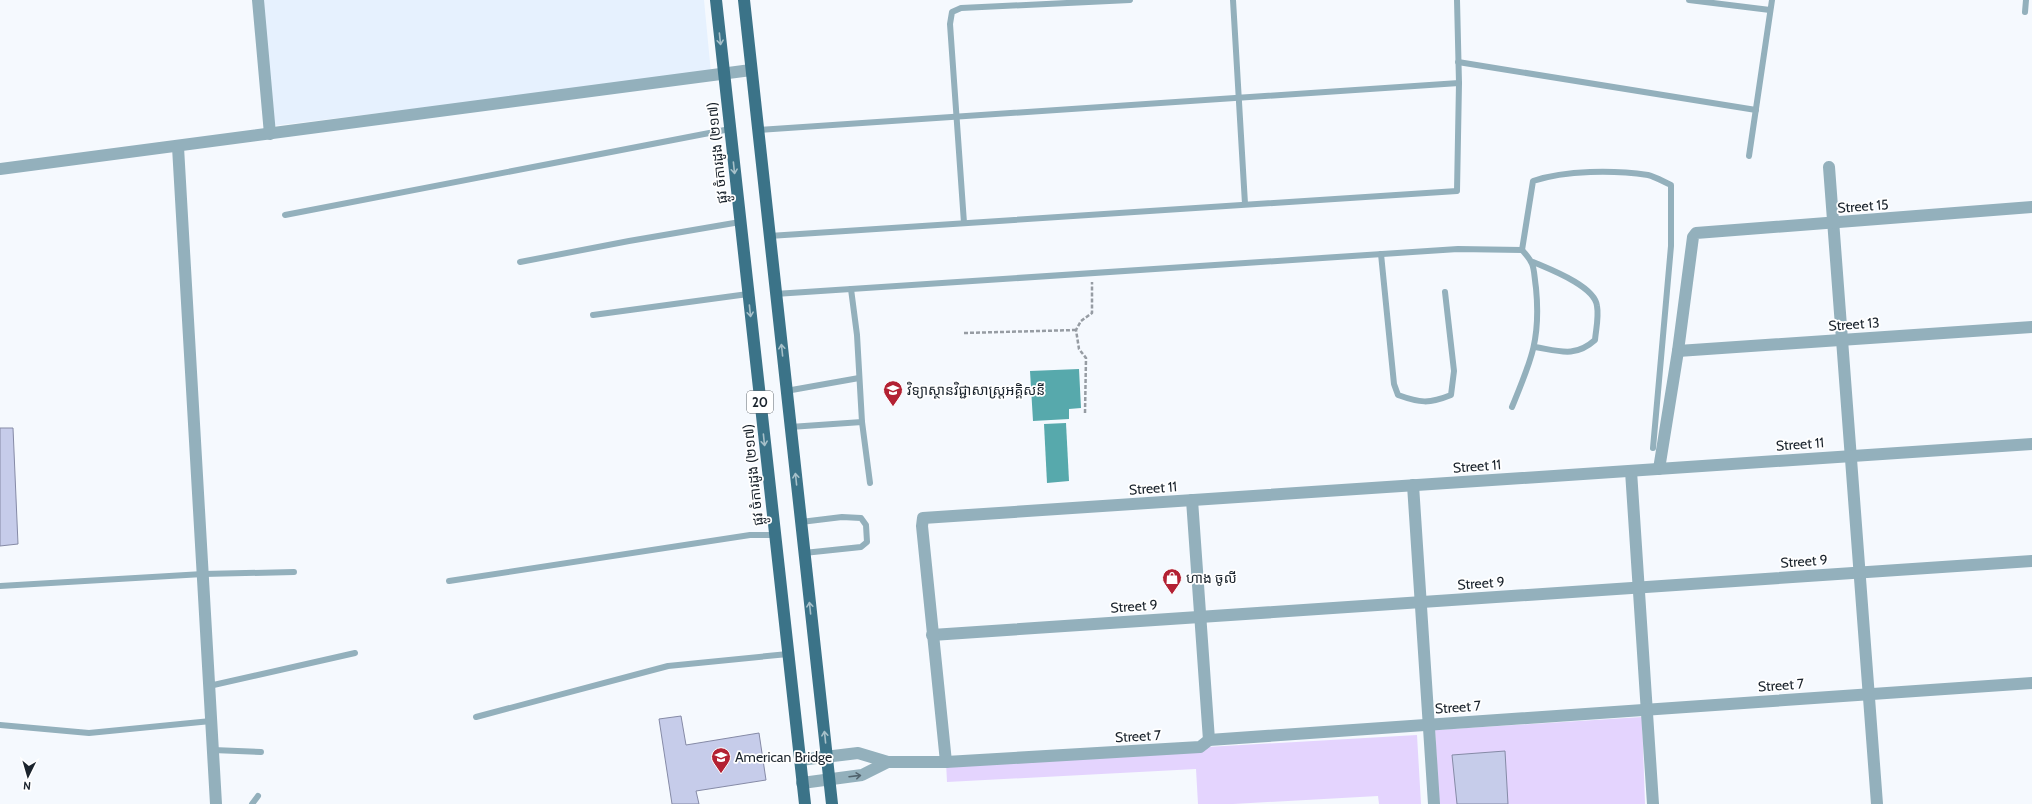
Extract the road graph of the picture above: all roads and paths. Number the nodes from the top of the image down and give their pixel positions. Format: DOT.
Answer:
graph roads {
  1 [pos="258,0"];
  2 [pos="716,0"];
  3 [pos="744,0"];
  4 [pos="1130,0"];
  5 [pos="1233,0"];
  6 [pos="1457,0"];
  7 [pos="1689,0"];
  8 [pos="1772,0"];
  9 [pos="2026,0"];
  10 [pos="1770,10"];
  11 [pos="2025,12"];
  12 [pos="1458,62"];
  13 [pos="751,70"];
  14 [pos="724,75"];
  15 [pos="1459,83"];
  16 [pos="1239,98"];
  17 [pos="1756,110"];
  18 [pos="956,117"];
  19 [pos="730,129"];
  20 [pos="757,130"];
  21 [pos="270,134"];
  22 [pos="178,147"];
  23 [pos="1749,156"];
  24 [pos="1829,167"];
  25 [pos="0,169"];
  26 [pos="1245,204"];
  27 [pos="2032,207"];
  28 [pos="284,215"];
  29 [pos="740,222"];
  30 [pos="964,223"];
  31 [pos="1833,223"];
  32 [pos="769,236"];
  33 [pos="1522,250"];
  34 [pos="1381,254"];
  35 [pos="520,262"];
  36 [pos="1533,262"];
  37 [pos="1092,273"];
  38 [pos="852,289"];
  39 [pos="1445,292"];
  40 [pos="748,294"];
  41 [pos="775,294"];
  42 [pos="594,315"];
  43 [pos="2032,326"];
  44 [pos="1076,330"];
  45 [pos="964,333"];
  46 [pos="1842,339"];
  47 [pos="1535,347"];
  48 [pos="1678,351"];
  49 [pos="859,378"];
  50 [pos="786,391"];
  51 [pos="1512,406"];
  52 [pos="1085,413"];
  53 [pos="862,422"];
  54 [pos="790,427"];
  55 [pos="2032,444"];
  56 [pos="1653,448"];
  57 [pos="1851,456"];
  58 [pos="1659,469"];
  59 [pos="1631,471"];
  60 [pos="870,483"];
  61 [pos="1413,485"];
  62 [pos="1192,500"];
  63 [pos="801,522"];
  64 [pos="775,535"];
  65 [pos="804,553"];
  66 [pos="2032,561"];
  67 [pos="294,572"];
  68 [pos="1859,573"];
  69 [pos="203,574"];
  70 [pos="450,581"];
  71 [pos="0,586"];
  72 [pos="1639,588"];
  73 [pos="1420,602"];
  74 [pos="1200,617"];
  75 [pos="932,635"];
  76 [pos="355,653"];
  77 [pos="788,654"];
  78 [pos="2032,683"];
  79 [pos="209,686"];
  80 [pos="1868,694"];
  81 [pos="1647,709"];
  82 [pos="476,717"];
  83 [pos="211,721"];
  84 [pos="1429,724"];
  85 [pos="0,725"];
  86 [pos="1209,740"];
  87 [pos="213,750"];
  88 [pos="261,752"];
  89 [pos="827,756"];
  90 [pos="800,760"];
  91 [pos="888,762"];
  92 [pos="946,762"];
  93 [pos="829,779"];
  94 [pos="802,782"];
  95 [pos="258,796"];
  96 [pos="216,804"];
  97 [pos="252,804"];
  98 [pos="804,804"];
  99 [pos="832,804"];
  100 [pos="1434,804"];
  101 [pos="1653,804"];
  102 [pos="1877,804"];
  1 -- 21 [label="street"];
  2 -- 14 [label="main road, ផ្លូវ ចំការដូង (២១៧) / 20, one-way"];
  3 -- 13 [label="main road, 20"];
  4 -- 18 [label="lane"];
  5 -- 16 [label="lane"];
  6 -- 12 [label="lane"];
  7 -- 10 [label="lane"];
  8 -- 10 [label="lane"];
  9 -- 11 [label="lane"];
  10 -- 17 [label="lane"];
  12 -- 15 [label="lane"];
  12 -- 17 [label="lane"];
  13 -- 14 [label="street"];
  13 -- 20 [label="main road, 20"];
  14 -- 19 [label="main road, ផ្លូវ ចំការដូង (២១៧) / 20"];
  14 -- 21 [label="street"];
  15 -- 16 [label="lane"];
  15 -- 26 [label="lane"];
  16 -- 18 [label="lane"];
  16 -- 26 [label="lane"];
  17 -- 23 [label="lane"];
  18 -- 20 [label="lane"];
  18 -- 30 [label="lane"];
  19 -- 28 [label="lane"];
  19 -- 29 [label="main road, ផ្លូវ ចំការដូង (២១៧) / 20, one-way"];
  20 -- 32 [label="main road, 20"];
  21 -- 22 [label="street"];
  22 -- 25 [label="street"];
  22 -- 69 [label="street"];
  24 -- 31 [label="street"];
  26 -- 30 [label="lane"];
  27 -- 31 [label="street, Street 15"];
  29 -- 35 [label="lane"];
  29 -- 40 [label="main road, ផ្លូវ ចំការដូង (២១៧) / 20"];
  30 -- 32 [label="lane"];
  31 -- 46 [label="street"];
  31 -- 48 [label="street, Street 15"];
  32 -- 41 [label="main road, 20"];
  33 -- 34 [label="lane"];
  33 -- 36 [label="lane"];
  33 -- 56 [label="lane"];
  34 -- 37 [label="lane"];
  34 -- 39 [label="lane"];
  36 -- 47 [label="lane"];
  36 -- 47 [label="lane"];
  37 -- 38 [label="lane"];
  37 -- 44 [label="path"];
  38 -- 41 [label="lane"];
  38 -- 49 [label="lane"];
  40 -- 42 [label="lane"];
  40 -- 64 [label="main road, ផ្លូវ ចំការដូង (២១៧) / 20, one-way"];
  50 -- 41 [label="main road, 20, one-way"];
  43 -- 46 [label="street, Street 13"];
  44 -- 45 [label="path"];
  44 -- 52 [label="path"];
  46 -- 48 [label="street, Street 13"];
  46 -- 57 [label="street"];
  47 -- 51 [label="lane"];
  48 -- 58 [label="street"];
  49 -- 50 [label="lane"];
  49 -- 53 [label="lane"];
  50 -- 54 [label="main road, 20"];
  53 -- 54 [label="lane"];
  53 -- 60 [label="lane"];
  63 -- 54 [label="main road, 20, one-way"];
  55 -- 57 [label="street, Street 11"];
  57 -- 58 [label="street, Street 11"];
  57 -- 68 [label="street"];
  58 -- 59 [label="street, Street 11"];
  59 -- 61 [label="street, Street 11"];
  59 -- 72 [label="street"];
  61 -- 62 [label="street, Street 11"];
  61 -- 73 [label="street"];
  62 -- 74 [label="street"];
  62 -- 75 [label="street, Street 11"];
  63 -- 65 [label="main road, 20"];
  63 -- 65 [label="lane"];
  64 -- 70 [label="lane"];
  64 -- 77 [label="main road, ផ្លូវ ចំការដូង (២១៧) / 20"];
  89 -- 65 [label="main road, 20, one-way"];
  66 -- 68 [label="street, Street 9"];
  67 -- 69 [label="lane"];
  68 -- 72 [label="street, Street 9"];
  68 -- 80 [label="street"];
  69 -- 71 [label="lane"];
  69 -- 79 [label="street"];
  72 -- 73 [label="street, Street 9"];
  72 -- 81 [label="street"];
  73 -- 74 [label="street, Street 9"];
  73 -- 84 [label="street"];
  74 -- 75 [label="street, Street 9"];
  74 -- 86 [label="street"];
  75 -- 92 [label="street"];
  76 -- 79 [label="lane"];
  77 -- 82 [label="lane"];
  77 -- 90 [label="main road, ផ្លូវ ចំការដូង (២១៧) / 20"];
  78 -- 80 [label="street, Street 7"];
  79 -- 83 [label="street"];
  80 -- 81 [label="street, Street 7"];
  80 -- 102 [label="street"];
  81 -- 84 [label="street, Street 7"];
  81 -- 101 [label="street"];
  83 -- 85 [label="lane"];
  83 -- 87 [label="street"];
  84 -- 86 [label="street, Street 7"];
  84 -- 100 [label="street"];
  86 -- 92 [label="street, Street 7"];
  87 -- 88 [label="lane"];
  87 -- 96 [label="street"];
  89 -- 90 [label="street, Street 7"];
  89 -- 91 [label="street, Street 7"];
  89 -- 93 [label="main road, 20"];
  90 -- 94 [label="main road, ផ្លូវ ចំការដូង (២១៧) / 20"];
  91 -- 92 [label="street, Street 7"];
  93 -- 91 [label="street, Street 7, one-way"];
  93 -- 94 [label="street, Street 7"];
  93 -- 99 [label="main road, 20"];
  94 -- 98 [label="main road, ផ្លូវ ចំការដូង (២១៧) / 20"];
  95 -- 97 [label="lane"];
}
